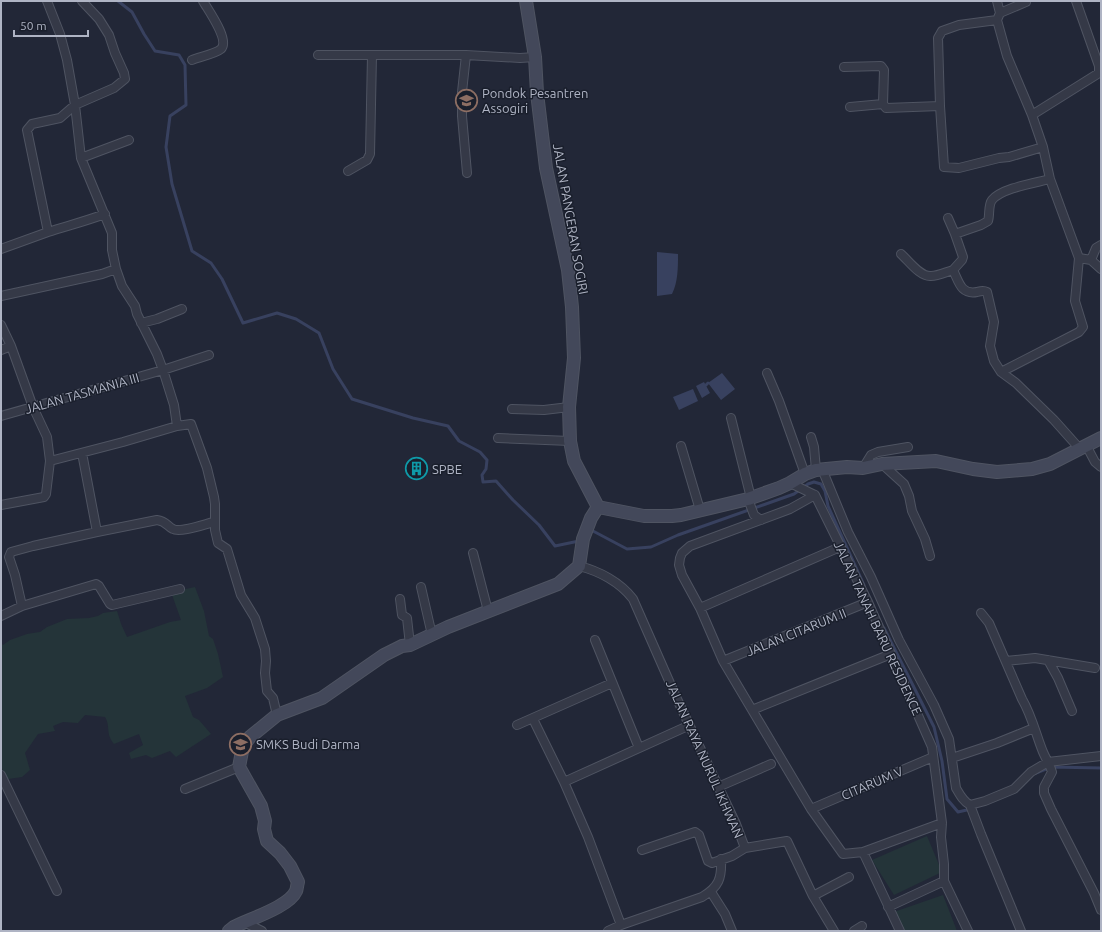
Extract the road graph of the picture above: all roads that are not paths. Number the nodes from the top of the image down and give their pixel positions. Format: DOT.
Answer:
graph roads {
  1 [pos="47,1"];
  2 [pos="82,1"];
  3 [pos="203,1"];
  4 [pos="526,1"];
  5 [pos="997,1"];
  6 [pos="1076,1"];
  7 [pos="1026,2"];
  8 [pos="998,16"];
  9 [pos="318,55"];
  10 [pos="372,55"];
  11 [pos="466,55"];
  12 [pos="535,57"];
  13 [pos="192,60"];
  14 [pos="844,67"];
  15 [pos="883,104"];
  16 [pos="75,105"];
  17 [pos="940,106"];
  18 [pos="850,107"];
  19 [pos="1032,115"];
  20 [pos="129,140"];
  21 [pos="1043,147"];
  22 [pos="81,158"];
  23 [pos="348,172"];
  24 [pos="467,173"];
  25 [pos="1050,179"];
  26 [pos="105,214"];
  27 [pos="948,218"];
  28 [pos="48,232"];
  29 [pos="955,234"];
  30 [pos="1101,245"];
  31 [pos="1,248"];
  32 [pos="901,254"];
  33 [pos="1079,258"];
  34 [pos="1090,260"];
  35 [pos="116,268"];
  36 [pos="1101,269"];
  37 [pos="953,270"];
  38 [pos="1,296"];
  39 [pos="182,309"];
  40 [pos="141,323"];
  41 [pos="1,325"];
  42 [pos="11,346"];
  43 [pos="1,350"];
  44 [pos="209,355"];
  45 [pos="163,370"];
  46 [pos="1001,372"];
  47 [pos="767,373"];
  48 [pos="33,407"];
  49 [pos="569,407"];
  50 [pos="512,409"];
  51 [pos="1,416"];
  52 [pos="731,418"];
  53 [pos="177,426"];
  54 [pos="811,437"];
  55 [pos="498,438"];
  56 [pos="1101,438"];
  57 [pos="570,440"];
  58 [pos="681,446"];
  59 [pos="908,447"];
  60 [pos="1083,447"];
  61 [pos="82,453"];
  62 [pos="50,461"];
  63 [pos="882,464"];
  64 [pos="1101,467"];
  65 [pos="863,468"];
  66 [pos="814,471"];
  67 [pos="794,485"];
  68 [pos="815,495"];
  69 [pos="1,505"];
  70 [pos="598,508"];
  71 [pos="753,508"];
  72 [pos="700,510"];
  73 [pos="214,522"];
  74 [pos="97,532"];
  75 [pos="840,547"];
  76 [pos="473,554"];
  77 [pos="580,556"];
  78 [pos="930,556"];
  79 [pos="421,587"];
  80 [pos="180,589"];
  81 [pos="400,599"];
  82 [pos="868,602"];
  83 [pos="22,606"];
  84 [pos="700,608"];
  85 [pos="488,611"];
  86 [pos="981,612"];
  87 [pos="1,616"];
  88 [pos="432,635"];
  89 [pos="595,640"];
  90 [pos="410,644"];
  91 [pos="891,654"];
  92 [pos="1048,660"];
  93 [pos="723,661"];
  94 [pos="1006,661"];
  95 [pos="1095,668"];
  96 [pos="612,683"];
  97 [pos="752,710"];
  98 [pos="1072,711"];
  99 [pos="277,715"];
  100 [pos="533,719"];
  101 [pos="517,725"];
  102 [pos="690,725"];
  103 [pos="1034,728"];
  104 [pos="639,748"];
  105 [pos="1101,756"];
  106 [pos="933,757"];
  107 [pos="952,758"];
  108 [pos="771,764"];
  109 [pos="239,766"];
  110 [pos="1050,767"];
  111 [pos="1,775"];
  112 [pos="564,782"];
  113 [pos="718,787"];
  114 [pos="186,789"];
  115 [pos="970,808"];
  116 [pos="811,809"];
  117 [pos="942,823"];
  118 [pos="745,848"];
  119 [pos="642,850"];
  120 [pos="863,852"];
  121 [pos="721,859"];
  122 [pos="849,877"];
  123 [pos="944,881"];
  124 [pos="57,891"];
  125 [pos="711,892"];
  126 [pos="813,896"];
  127 [pos="888,907"];
  128 [pos="1101,910"];
  129 [pos="244,922"];
  130 [pos="621,926"];
  131 [pos="862,926"];
  132 [pos="229,931"];
  133 [pos="262,931"];
  134 [pos="608,931"];
  135 [pos="732,931"];
  136 [pos="834,931"];
  137 [pos="854,931"];
  138 [pos="900,931"];
  139 [pos="968,931"];
  140 [pos="1021,931"];
  1 -- 16 [label="street"];
  2 -- 16 [label="street"];
  3 -- 13 [label="street"];
  4 -- 12 [label="street, JALAN PANGERAN SOGIRI"];
  5 -- 8 [label="street"];
  6 -- 19 [label="street"];
  7 -- 8 [label="street"];
  8 -- 17 [label="street"];
  8 -- 19 [label="street"];
  9 -- 10 [label="street"];
  10 -- 11 [label="street"];
  10 -- 23 [label="street"];
  11 -- 12 [label="street"];
  11 -- 24 [label="street"];
  12 -- 49 [label="street, JALAN PANGERAN SOGIRI"];
  14 -- 15 [label="street"];
  15 -- 17 [label="street"];
  15 -- 18 [label="street"];
  16 -- 22 [label="street"];
  16 -- 28 [label="street"];
  17 -- 21 [label="street"];
  19 -- 21 [label="street"];
  20 -- 22 [label="street"];
  21 -- 25 [label="street"];
  22 -- 26 [label="street"];
  25 -- 29 [label="street"];
  25 -- 33 [label="street"];
  26 -- 28 [label="street"];
  26 -- 35 [label="street"];
  27 -- 29 [label="street"];
  28 -- 31 [label="street"];
  29 -- 37 [label="street"];
  30 -- 34 [label="street"];
  32 -- 37 [label="street"];
  33 -- 34 [label="street"];
  33 -- 46 [label="street"];
  34 -- 36 [label="street"];
  35 -- 38 [label="street"];
  35 -- 40 [label="street"];
  37 -- 46 [label="street"];
  39 -- 40 [label="street"];
  40 -- 45 [label="street"];
  41 -- 42 [label="street"];
  42 -- 43 [label="street"];
  42 -- 48 [label="street"];
  44 -- 45 [label="street, JALAN TASMANIA III"];
  45 -- 48 [label="street, JALAN TASMANIA III"];
  45 -- 53 [label="street"];
  46 -- 60 [label="street"];
  47 -- 66 [label="street"];
  48 -- 51 [label="street, JALAN TASMANIA III"];
  48 -- 62 [label="street"];
  49 -- 50 [label="street"];
  49 -- 57 [label="street, JALAN PANGERAN SOGIRI"];
  52 -- 71 [label="street"];
  53 -- 61 [label="street"];
  53 -- 73 [label="street"];
  54 -- 66 [label="street"];
  55 -- 57 [label="street"];
  56 -- 60 [label="street"];
  57 -- 70 [label="street, JALAN PANGERAN SOGIRI"];
  58 -- 72 [label="street"];
  59 -- 65 [label="street"];
  60 -- 63 [label="street"];
  60 -- 64 [label="street"];
  61 -- 62 [label="street"];
  61 -- 74 [label="street"];
  62 -- 69 [label="street"];
  63 -- 65 [label="street"];
  63 -- 78 [label="street"];
  65 -- 66 [label="street"];
  66 -- 67 [label="street"];
  66 -- 107 [label="street"];
  67 -- 68 [label="street"];
  67 -- 71 [label="street"];
  68 -- 71 [label="street"];
  68 -- 75 [label="street, JALAN TANAH BARU RESIDENCE"];
  70 -- 72 [label="street"];
  70 -- 77 [label="street"];
  71 -- 72 [label="street"];
  71 -- 84 [label="street"];
  73 -- 74 [label="street"];
  73 -- 99 [label="street"];
  74 -- 83 [label="street"];
  75 -- 82 [label="street, JALAN TANAH BARU RESIDENCE"];
  75 -- 84 [label="street"];
  76 -- 85 [label="street"];
  77 -- 85 [label="street"];
  77 -- 102 [label="street, JALAN RAYA NURUL IKHWAN"];
  79 -- 88 [label="street"];
  80 -- 83 [label="street"];
  81 -- 90 [label="street"];
  82 -- 91 [label="street, JALAN TANAH BARU RESIDENCE"];
  82 -- 93 [label="street, JALAN CITARUM II"];
  83 -- 87 [label="street"];
  84 -- 93 [label="street"];
  85 -- 88 [label="street"];
  86 -- 94 [label="street"];
  88 -- 90 [label="street"];
  89 -- 96 [label="street"];
  90 -- 99 [label="street"];
  91 -- 97 [label="street"];
  91 -- 106 [label="street, JALAN TANAH BARU RESIDENCE"];
  92 -- 94 [label="street"];
  92 -- 95 [label="street"];
  92 -- 98 [label="street"];
  93 -- 97 [label="street"];
  94 -- 103 [label="street"];
  96 -- 100 [label="street"];
  96 -- 104 [label="street"];
  97 -- 116 [label="street"];
  99 -- 109 [label="street"];
  100 -- 101 [label="street"];
  100 -- 112 [label="street"];
  102 -- 104 [label="street"];
  102 -- 113 [label="street, JALAN RAYA NURUL IKHWAN"];
  103 -- 107 [label="street"];
  103 -- 110 [label="street"];
  104 -- 112 [label="street"];
  105 -- 110 [label="street"];
  106 -- 116 [label="street, CITARUM V"];
  106 -- 117 [label="street, JALAN TANAH BARU RESIDENCE"];
  107 -- 115 [label="street"];
  108 -- 113 [label="street"];
  109 -- 114 [label="street"];
  109 -- 129 [label="street"];
  110 -- 115 [label="street"];
  110 -- 128 [label="street"];
  111 -- 124 [label="street"];
  112 -- 130 [label="street"];
  113 -- 118 [label="street, JALAN RAYA NURUL IKHWAN"];
  115 -- 140 [label="street"];
  116 -- 120 [label="street"];
  117 -- 120 [label="street"];
  117 -- 123 [label="street, JALAN TANAH BARU RESIDENCE"];
  118 -- 121 [label="street"];
  118 -- 126 [label="street, JALAN RAYA NURUL IKHWAN"];
  119 -- 121 [label="street"];
  120 -- 127 [label="street"];
  121 -- 125 [label="street"];
  122 -- 126 [label="street"];
  123 -- 127 [label="street"];
  123 -- 139 [label="street"];
  125 -- 130 [label="street"];
  125 -- 135 [label="street"];
  126 -- 136 [label="street, JALAN RAYA NURUL IKHWAN"];
  127 -- 138 [label="street"];
  129 -- 132 [label="street"];
  129 -- 133 [label="street"];
  130 -- 134 [label="street"];
  131 -- 137 [label="street"];
}
